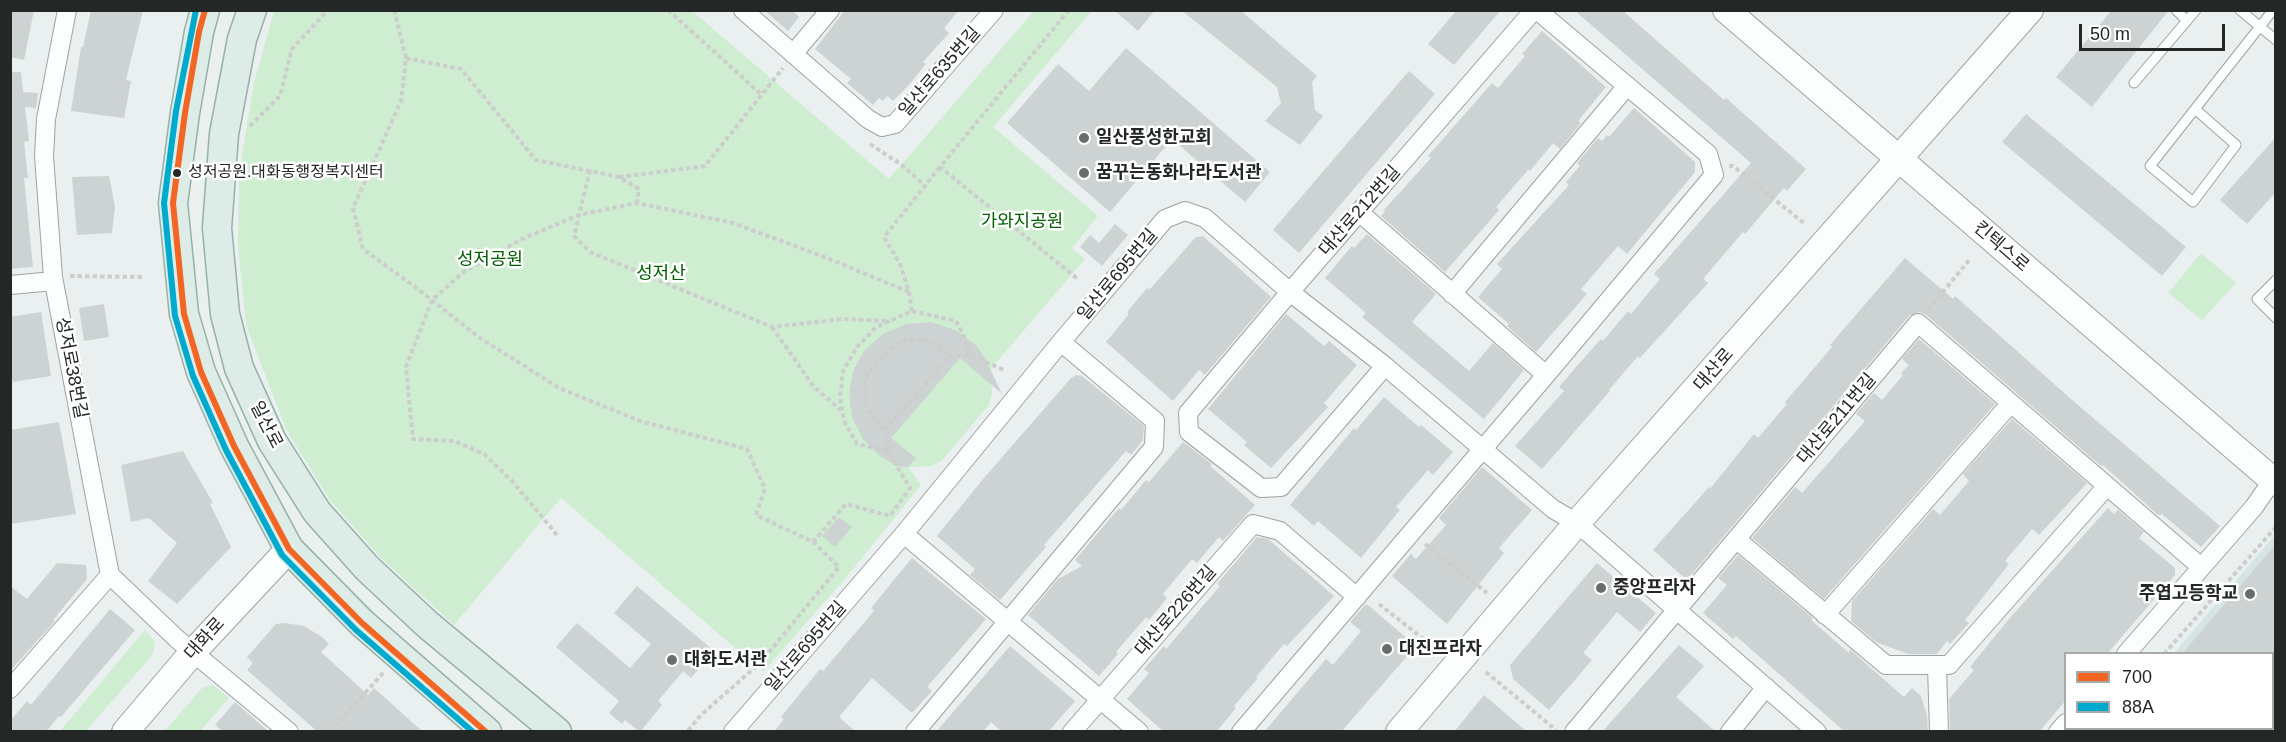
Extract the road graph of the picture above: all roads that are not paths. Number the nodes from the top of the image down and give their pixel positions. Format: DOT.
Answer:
graph roads {
  1 [pos="67,10"];
  2 [pos="205,10"];
  3 [pos="252,10"];
  4 [pos="743,10"];
  5 [pos="830,10"];
  6 [pos="994,10"];
  7 [pos="1535,10"];
  8 [pos="1726,10"];
  9 [pos="2030,10"];
  10 [pos="2175,10"];
  11 [pos="2196,10"];
  12 [pos="2240,10"];
  13 [pos="2273,10"];
  14 [pos="2187,21"];
  15 [pos="2259,27"];
  16 [pos="2276,40"];
  17 [pos="793,54"];
  18 [pos="2134,83"];
  19 [pos="1627,86"];
  20 [pos="2195,109"];
  21 [pos="1899,159"];
  22 [pos="1359,212"];
  23 [pos="62,279"];
  24 [pos="2276,280"];
  25 [pos="10,285"];
  26 [pos="1290,292"];
  27 [pos="1452,294"];
  28 [pos="2276,318"];
  29 [pos="1060,342"];
  30 [pos="1385,366"];
  31 [pos="1546,375"];
  32 [pos="2011,403"];
  33 [pos="1482,449"];
  34 [pos="2274,482"];
  35 [pos="2107,486"];
  36 [pos="1577,523"];
  37 [pos="904,534"];
  38 [pos="1736,539"];
  39 [pos="289,549"];
  40 [pos="2201,567"];
  41 [pos="110,575"];
  42 [pos="1360,593"];
  43 [pos="1677,609"];
  44 [pos="1826,615"];
  45 [pos="1007,621"];
  46 [pos="193,652"];
  47 [pos="2128,652"];
  48 [pos="1937,666"];
  49 [pos="1766,687"];
  50 [pos="10,689"];
  51 [pos="1100,699"];
  52 [pos="285,730"];
  53 [pos="1566,731"];
  54 [pos="125,732"];
  55 [pos="487,732"];
  56 [pos="557,732"];
  57 [pos="733,732"];
  58 [pos="915,732"];
  59 [pos="1072,732"];
  60 [pos="1139,732"];
  61 [pos="1241,732"];
  62 [pos="1399,732"];
  63 [pos="1730,732"];
  64 [pos="1817,732"];
  65 [pos="1939,732"];
  1 -- 23 [label="street, 성저로38번길"];
  2 -- 39 [label="main road, 일산로"];
  3 -- 56 [label="main road, 일산로"];
  4 -- 17 [label="street"];
  5 -- 17 [label="street"];
  6 -- 17 [label="street, 일산로635번길"];
  7 -- 19 [label="street, 대산로212번길"];
  7 -- 22 [label="street, 대산로212번길"];
  8 -- 21 [label="main road, 킨텍스로"];
  9 -- 21 [label="main road, 대산로"];
  10 -- 14 [label="lane"];
  11 -- 14 [label="lane"];
  12 -- 15 [label="lane"];
  13 -- 15 [label="lane"];
  14 -- 18 [label="lane"];
  15 -- 16 [label="lane"];
  15 -- 20 [label="lane"];
  19 -- 27 [label="street"];
  19 -- 31 [label="street, 대산로212번길"];
  20 -- 20 [label="lane"];
  21 -- 34 [label="main road, 킨텍스로"];
  21 -- 36 [label="main road, 대산로"];
  22 -- 26 [label="street, 대산로212번길"];
  22 -- 27 [label="street"];
  23 -- 25 [label="street"];
  23 -- 41 [label="street, 성저로38번길"];
  24 -- 28 [label="lane"];
  26 -- 29 [label="street, 일산로695번길"];
  26 -- 30 [label="street, 일산로695번길"];
  26 -- 30 [label="street, 대산로212번길"];
  27 -- 31 [label="street"];
  29 -- 37 [label="street, 일산로695번길"];
  29 -- 45 [label="street"];
  30 -- 33 [label="street, 일산로695번길"];
  31 -- 33 [label="street"];
  32 -- 35 [label="street"];
  32 -- 38 [label="street, 대산로211번길"];
  32 -- 44 [label="street"];
  33 -- 36 [label="street, 일산로695번길"];
  33 -- 42 [label="street"];
  34 -- 40 [label="street"];
  35 -- 40 [label="street"];
  35 -- 48 [label="street"];
  36 -- 43 [label="street"];
  36 -- 62 [label="main road, 대산로"];
  37 -- 45 [label="street"];
  37 -- 57 [label="street, 일산로695번길"];
  38 -- 43 [label="street, 대산로211번길"];
  38 -- 44 [label="street"];
  39 -- 46 [label="main road, 대화로"];
  39 -- 55 [label="main road, 일산로"];
  40 -- 47 [label="street"];
  41 -- 46 [label="street"];
  41 -- 50 [label="street"];
  42 -- 51 [label="street, 대산로226번길"];
  42 -- 61 [label="street"];
  43 -- 49 [label="street"];
  43 -- 53 [label="street, 대산로211번길"];
  44 -- 48 [label="street"];
  45 -- 51 [label="street"];
  45 -- 58 [label="street"];
  46 -- 52 [label="street"];
  46 -- 54 [label="main road, 대화로"];
  48 -- 65 [label="street"];
  49 -- 63 [label="street"];
  49 -- 64 [label="street"];
  51 -- 59 [label="street, 대산로226번길"];
  51 -- 60 [label="street"];
}
